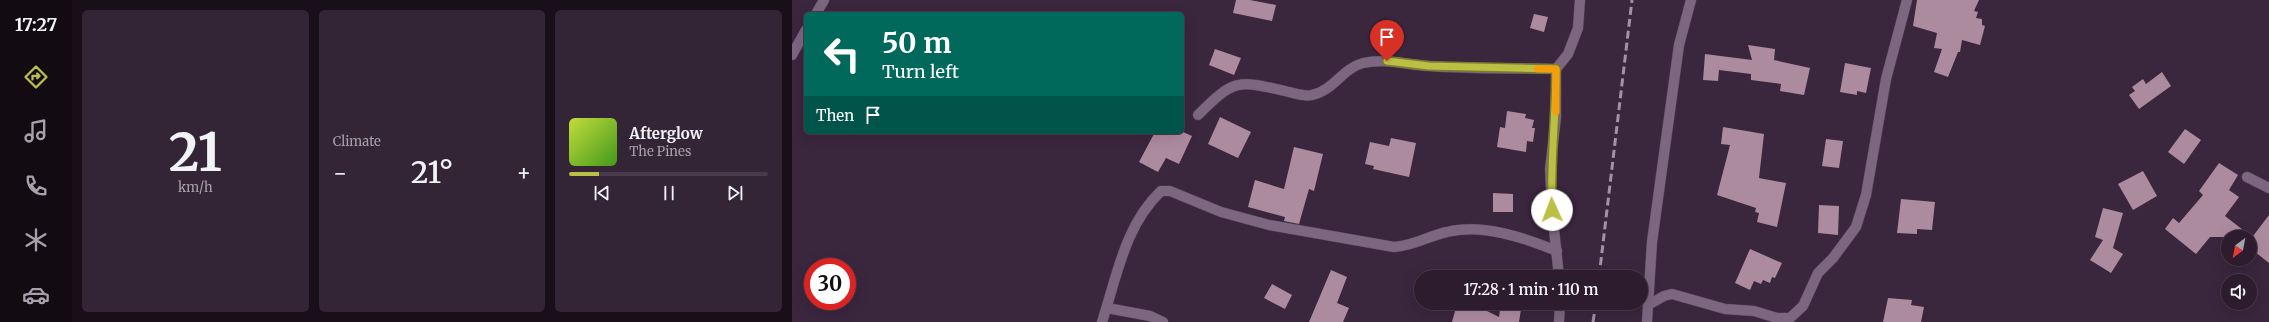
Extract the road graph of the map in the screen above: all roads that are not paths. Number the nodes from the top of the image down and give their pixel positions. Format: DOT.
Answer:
graph roads {
  1 [pos="824,0"];
  2 [pos="1580,0"];
  3 [pos="1691,0"];
  4 [pos="1907,0"];
  5 [pos="817,12"];
  6 [pos="804,34"];
  7 [pos="792,55"];
  8 [pos="1556,69"];
  9 [pos="1198,115"];
  10 [pos="2248,177"];
  11 [pos="2269,188"];
  12 [pos="1557,251"];
  13 [pos="1558,270"];
  14 [pos="1648,305"];
  15 [pos="1107,308"];
  16 [pos="1560,310"];
  17 [pos="1648,310"];
  18 [pos="1560,321"];
  19 [pos="1102,322"];
  20 [pos="1164,322"];
  21 [pos="1647,322"];
  1 -- 5 [label="street"];
  2 -- 8 [label="street"];
  3 -- 14 [label="street"];
  4 -- 14 [label="street"];
  6 -- 7 [label="street"];
  8 -- 9 [label="street"];
  8 -- 12 [label="street"];
  10 -- 11 [label="street"];
  12 -- 13 [label="street"];
  12 -- 15 [label="street"];
  15 -- 19 [label="street"];
  15 -- 20 [label="street"];
  16 -- 18 [label="street"];
  17 -- 21 [label="street"];
}
